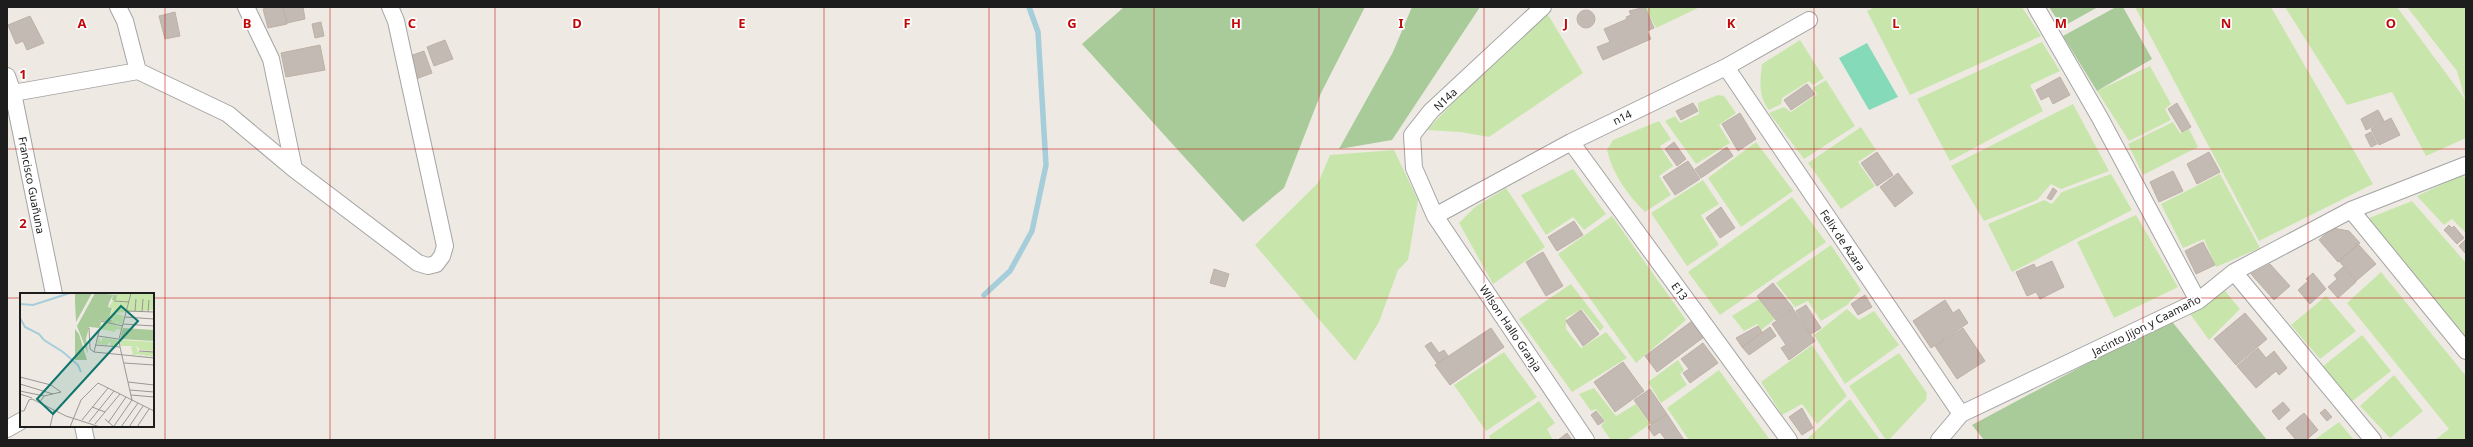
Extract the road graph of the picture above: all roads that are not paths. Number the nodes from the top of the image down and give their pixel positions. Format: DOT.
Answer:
graph roads {
  1 [pos="118,7"];
  2 [pos="246,7"];
  3 [pos="390,7"];
  4 [pos="1543,7"];
  5 [pos="2036,7"];
  6 [pos="1809,20"];
  7 [pos="1726,67"];
  8 [pos="138,71"];
  9 [pos="7,76"];
  10 [pos="13,93"];
  11 [pos="1571,142"];
  12 [pos="2466,165"];
  13 [pos="294,169"];
  14 [pos="2351,210"];
  15 [pos="1435,216"];
  16 [pos="2234,272"];
  17 [pos="54,293"];
  18 [pos="2198,301"];
  19 [pos="2466,350"];
  20 [pos="1961,414"];
  21 [pos="20,422"];
  22 [pos="82,427"];
  23 [pos="7,429"];
  24 [pos="86,440"];
  25 [pos="1586,440"];
  26 [pos="1789,440"];
  27 [pos="1939,440"];
  28 [pos="2372,440"];
  1 -- 8 [label="street"];
  2 -- 13 [label="street"];
  3 -- 13 [label="street"];
  4 -- 15 [label="street, N14a"];
  5 -- 18 [label="street"];
  6 -- 7 [label="street, n14"];
  7 -- 11 [label="street, n14"];
  7 -- 20 [label="street, Felix de Azara"];
  8 -- 10 [label="street"];
  8 -- 13 [label="street"];
  9 -- 10 [label="street, Francisco Guañuna"];
  10 -- 17 [label="street, Francisco Guañuna"];
  11 -- 15 [label="street, n14"];
  11 -- 26 [label="street, E13"];
  12 -- 14 [label="street, Jacinto Jijon y Caamaño"];
  14 -- 16 [label="street, Jacinto Jijon y Caamaño"];
  14 -- 19 [label="street"];
  15 -- 25 [label="street, Wilson Hallo Granja"];
  16 -- 18 [label="street, Jacinto Jijon y Caamaño"];
  16 -- 28 [label="street"];
  18 -- 20 [label="street, Jacinto Jijon y Caamaño"];
  20 -- 27 [label="street, Jacinto Jijon y Caamaño"];
  21 -- 23 [label="street"];
  22 -- 24 [label="street"];
}
